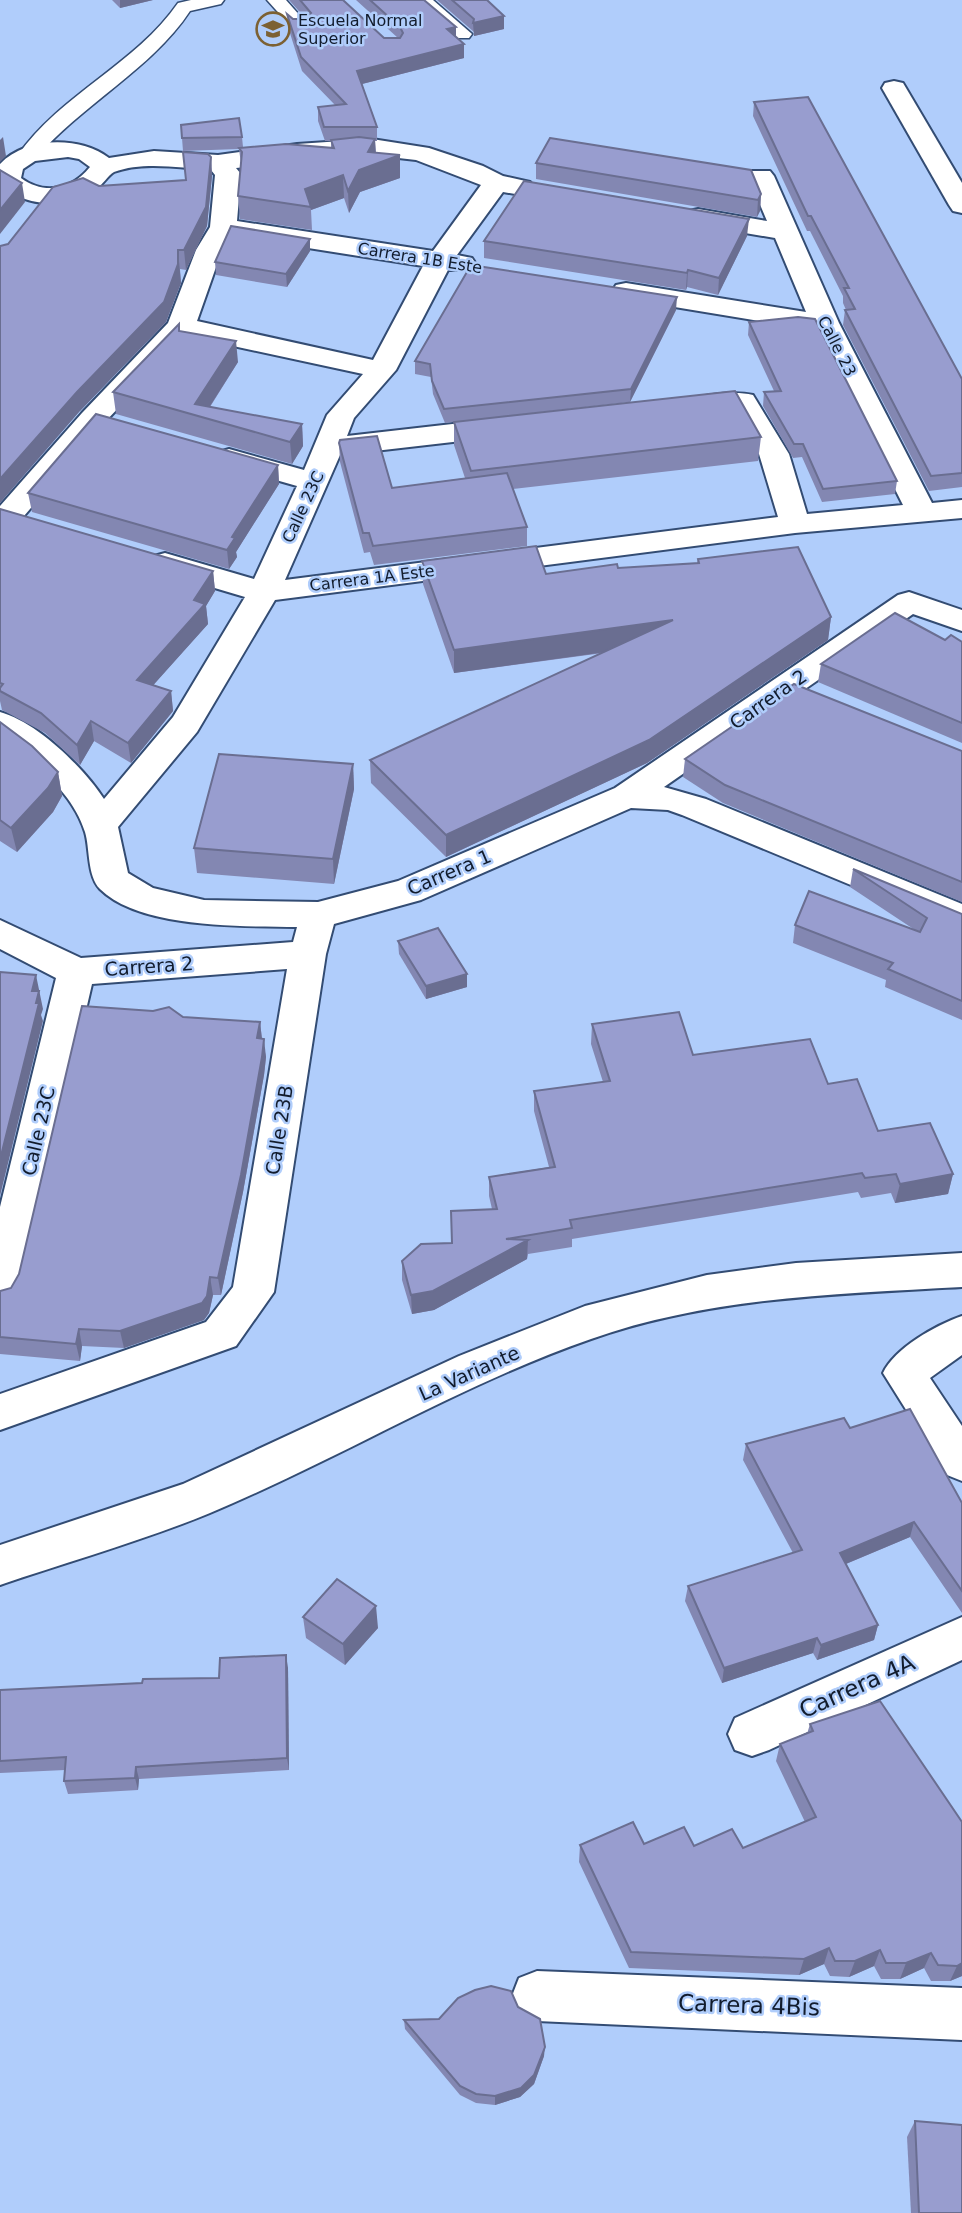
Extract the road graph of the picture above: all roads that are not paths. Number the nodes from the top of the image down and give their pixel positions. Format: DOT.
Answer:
graph roads {
  1 [pos="215,0"];
  2 [pos="276,0"];
  3 [pos="422,0"];
  4 [pos="180,3"];
  5 [pos="300,26"];
  6 [pos="463,34"];
  7 [pos="894,88"];
  8 [pos="13,158"];
  9 [pos="218,163"];
  10 [pos="104,166"];
  11 [pos="761,176"];
  12 [pos="496,183"];
  13 [pos="550,192"];
  14 [pos="962,205"];
  15 [pos="673,213"];
  16 [pos="223,227"];
  17 [pos="782,232"];
  18 [pos="439,261"];
  19 [pos="495,270"];
  20 [pos="604,287"];
  21 [pos="825,323"];
  22 [pos="181,327"];
  23 [pos="382,370"];
  24 [pos="661,410"];
  25 [pos="536,424"];
  26 [pos="330,447"];
  27 [pos="197,448"];
  28 [pos="314,482"];
  29 [pos="962,509"];
  30 [pos="922,513"];
  31 [pos="13,519"];
  32 [pos="794,524"];
  33 [pos="135,554"];
  34 [pos="264,592"];
  35 [pos="962,621"];
  36 [pos="788,685"];
  37 [pos="825,701"];
  38 [pos="0,723"];
  39 [pos="627,796"];
  40 [pos="100,826"];
  41 [pos="318,915"];
  42 [pos="962,918"];
  43 [pos="0,933"];
  44 [pos="308,954"];
  45 [pos="76,972"];
  46 [pos="962,1270"];
  47 [pos="0,1291"];
  48 [pos="962,1333"];
  49 [pos="0,1412"];
  50 [pos="962,1462"];
  51 [pos="0,1565"];
  52 [pos="962,1639"];
  53 [pos="752,1734"];
  54 [pos="537,1996"];
  55 [pos="962,2014"];
  1 -- 4 [label="lane"];
  2 -- 5 [label="lane"];
  3 -- 6 [label="lane"];
  4 -- 8 [label="lane"];
  7 -- 14 [label="street"];
  8 -- 10 [label="street"];
  8 -- 10 [label="street"];
  9 -- 10 [label="street"];
  9 -- 12 [label="street"];
  9 -- 16 [label="street"];
  11 -- 17 [label="street, Calle 23"];
  12 -- 13 [label="street"];
  12 -- 18 [label="street, Calle 23C"];
  15 -- 17 [label="street"];
  16 -- 18 [label="street, Carrera 1B Este"];
  16 -- 22 [label="street"];
  17 -- 21 [label="street, Calle 23"];
  18 -- 19 [label="street, Carrera 1B Este"];
  18 -- 23 [label="street, Calle 23C"];
  20 -- 21 [label="street"];
  21 -- 30 [label="street, Calle 23"];
  22 -- 23 [label="street"];
  22 -- 31 [label="street"];
  23 -- 26 [label="street, Calle 23C"];
  24 -- 32 [label="street"];
  25 -- 26 [label="street"];
  26 -- 28 [label="street, Calle 23C"];
  27 -- 28 [label="street"];
  28 -- 34 [label="street, Calle 23C"];
  29 -- 30 [label="street, Carrera 1A Este"];
  30 -- 32 [label="street, Carrera 1A Este"];
  32 -- 34 [label="street, Carrera 1A Este"];
  33 -- 34 [label="street, Carrera 1A Este"];
  34 -- 40 [label="street, Calle 23C"];
  35 -- 36 [label="street, Carrera 2"];
  36 -- 37 [label="street"];
  36 -- 39 [label="street, Carrera 2"];
  38 -- 40 [label="street, Carrera 1"];
  39 -- 41 [label="street, Carrera 1"];
  39 -- 42 [label="street, Carrera 1"];
  40 -- 41 [label="street, Carrera 1"];
  41 -- 44 [label="street, Calle 23B"];
  43 -- 45 [label="street, Carrera 2"];
  44 -- 45 [label="street, Carrera 2"];
  44 -- 49 [label="street, Calle 23B"];
  45 -- 47 [label="street, Calle 23C"];
  46 -- 51 [label="street, La Variante"];
  48 -- 50 [label="street"];
  52 -- 53 [label="street, Carrera 4A"];
  54 -- 55 [label="street, Carrera 4Bis"];
}
